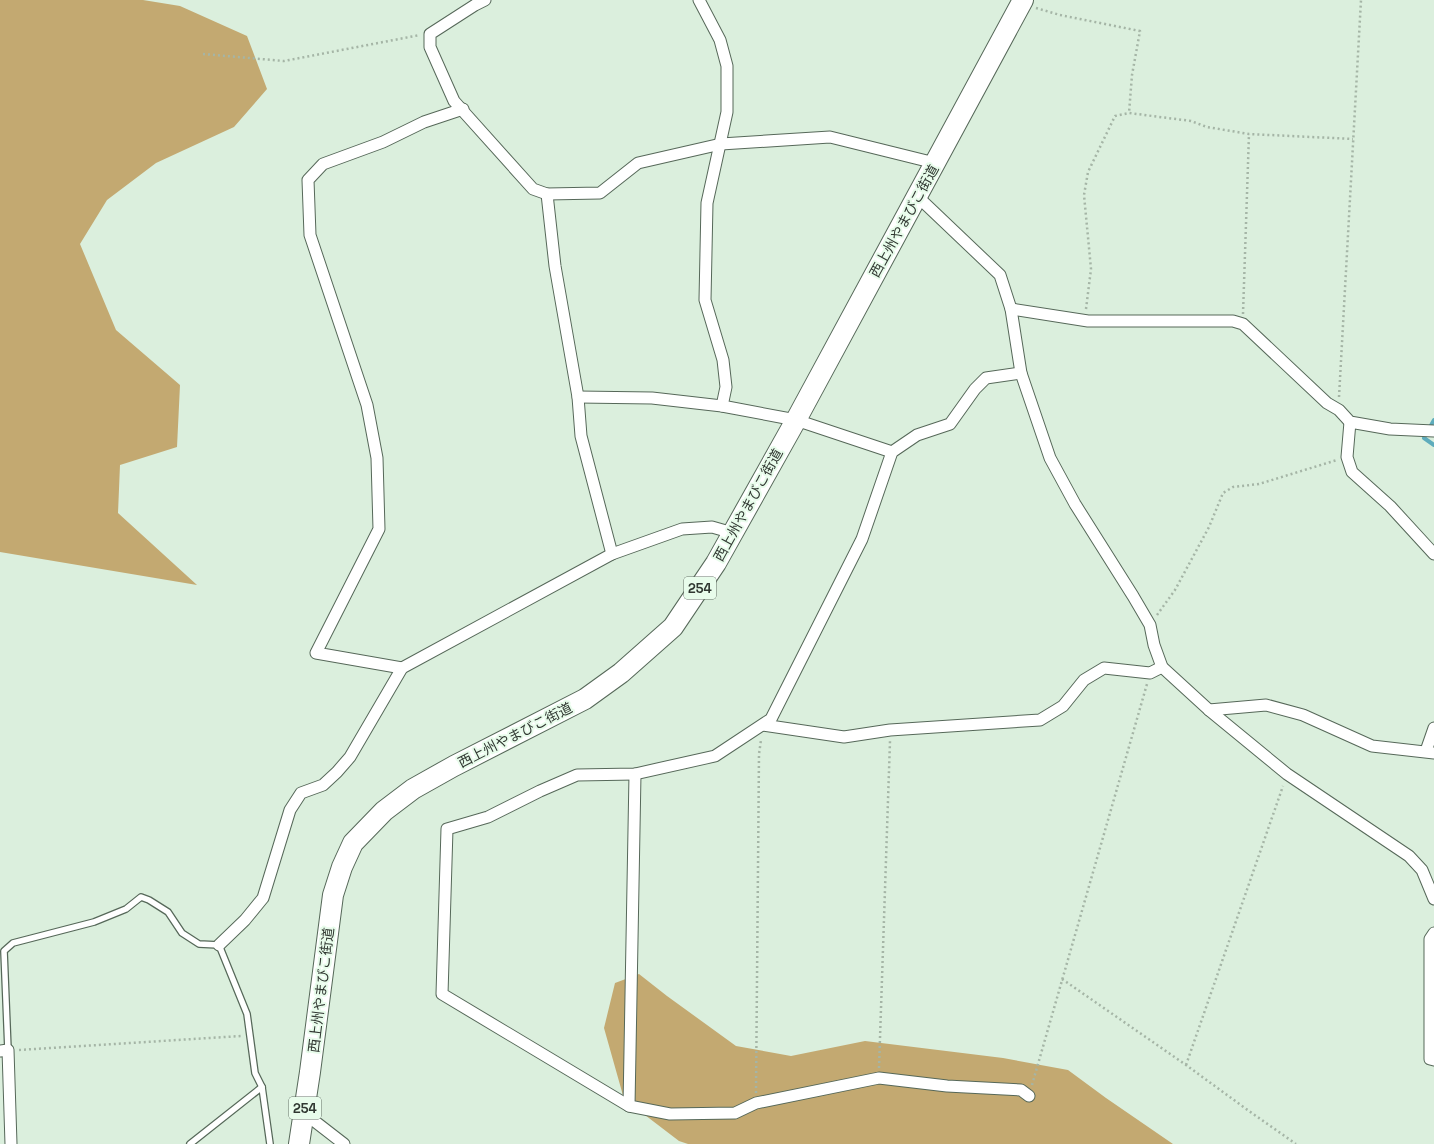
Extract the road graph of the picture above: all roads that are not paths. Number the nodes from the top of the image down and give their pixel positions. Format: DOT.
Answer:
graph roads {
  1 [pos="485,0"];
  2 [pos="699,0"];
  3 [pos="1022,2"];
  4 [pos="463,109"];
  5 [pos="721,144"];
  6 [pos="935,163"];
  7 [pos="547,194"];
  8 [pos="917,196"];
  9 [pos="1011,309"];
  10 [pos="1021,373"];
  11 [pos="578,397"];
  12 [pos="722,406"];
  13 [pos="796,420"];
  14 [pos="1350,422"];
  15 [pos="1434,431"];
  16 [pos="892,452"];
  17 [pos="733,533"];
  18 [pos="612,554"];
  19 [pos="1434,554"];
  20 [pos="1162,667"];
  21 [pos="402,668"];
  22 [pos="1209,710"];
  23 [pos="763,725"];
  24 [pos="1434,728"];
  25 [pos="1430,752"];
  26 [pos="635,774"];
  27 [pos="1434,899"];
  28 [pos="1434,933"];
  29 [pos="219,945"];
  30 [pos="4,1051"];
  31 [pos="1434,1060"];
  32 [pos="262,1087"];
  33 [pos="1029,1096"];
  34 [pos="629,1106"];
  35 [pos="304,1114"];
  36 [pos="11,1144"];
  37 [pos="190,1144"];
  38 [pos="270,1144"];
  39 [pos="299,1144"];
  40 [pos="344,1144"];
  1 -- 4 [label="street"];
  2 -- 5 [label="street"];
  3 -- 6 [label="highway, 西上州やまびこ街道 / 254"];
  4 -- 7 [label="street"];
  4 -- 21 [label="street"];
  5 -- 6 [label="street"];
  5 -- 7 [label="street"];
  5 -- 12 [label="street"];
  6 -- 8 [label="highway, 西上州やまびこ街道 / 254"];
  7 -- 11 [label="street"];
  8 -- 9 [label="street"];
  8 -- 13 [label="highway, 西上州やまびこ街道 / 254"];
  9 -- 10 [label="street"];
  9 -- 14 [label="street"];
  10 -- 16 [label="street"];
  10 -- 20 [label="street"];
  11 -- 12 [label="street"];
  11 -- 18 [label="street"];
  12 -- 13 [label="street"];
  13 -- 16 [label="street"];
  13 -- 17 [label="highway, 西上州やまびこ街道 / 254"];
  14 -- 15 [label="street"];
  14 -- 19 [label="street"];
  16 -- 23 [label="street"];
  17 -- 18 [label="street"];
  17 -- 35 [label="highway, 西上州やまびこ街道 / 254"];
  18 -- 21 [label="street"];
  20 -- 22 [label="street"];
  20 -- 23 [label="street"];
  21 -- 29 [label="street"];
  22 -- 25 [label="street"];
  22 -- 27 [label="street"];
  23 -- 26 [label="street"];
  24 -- 25 [label="street"];
  26 -- 34 [label="street"];
  26 -- 34 [label="street"];
  28 -- 31 [label="street"];
  29 -- 30 [label="lane"];
  29 -- 32 [label="lane"];
  30 -- 36 [label="street"];
  32 -- 37 [label="lane"];
  32 -- 38 [label="lane"];
  33 -- 34 [label="street"];
  35 -- 39 [label="highway, 西上州やまびこ街道 / 254"];
  35 -- 40 [label="street"];
}
